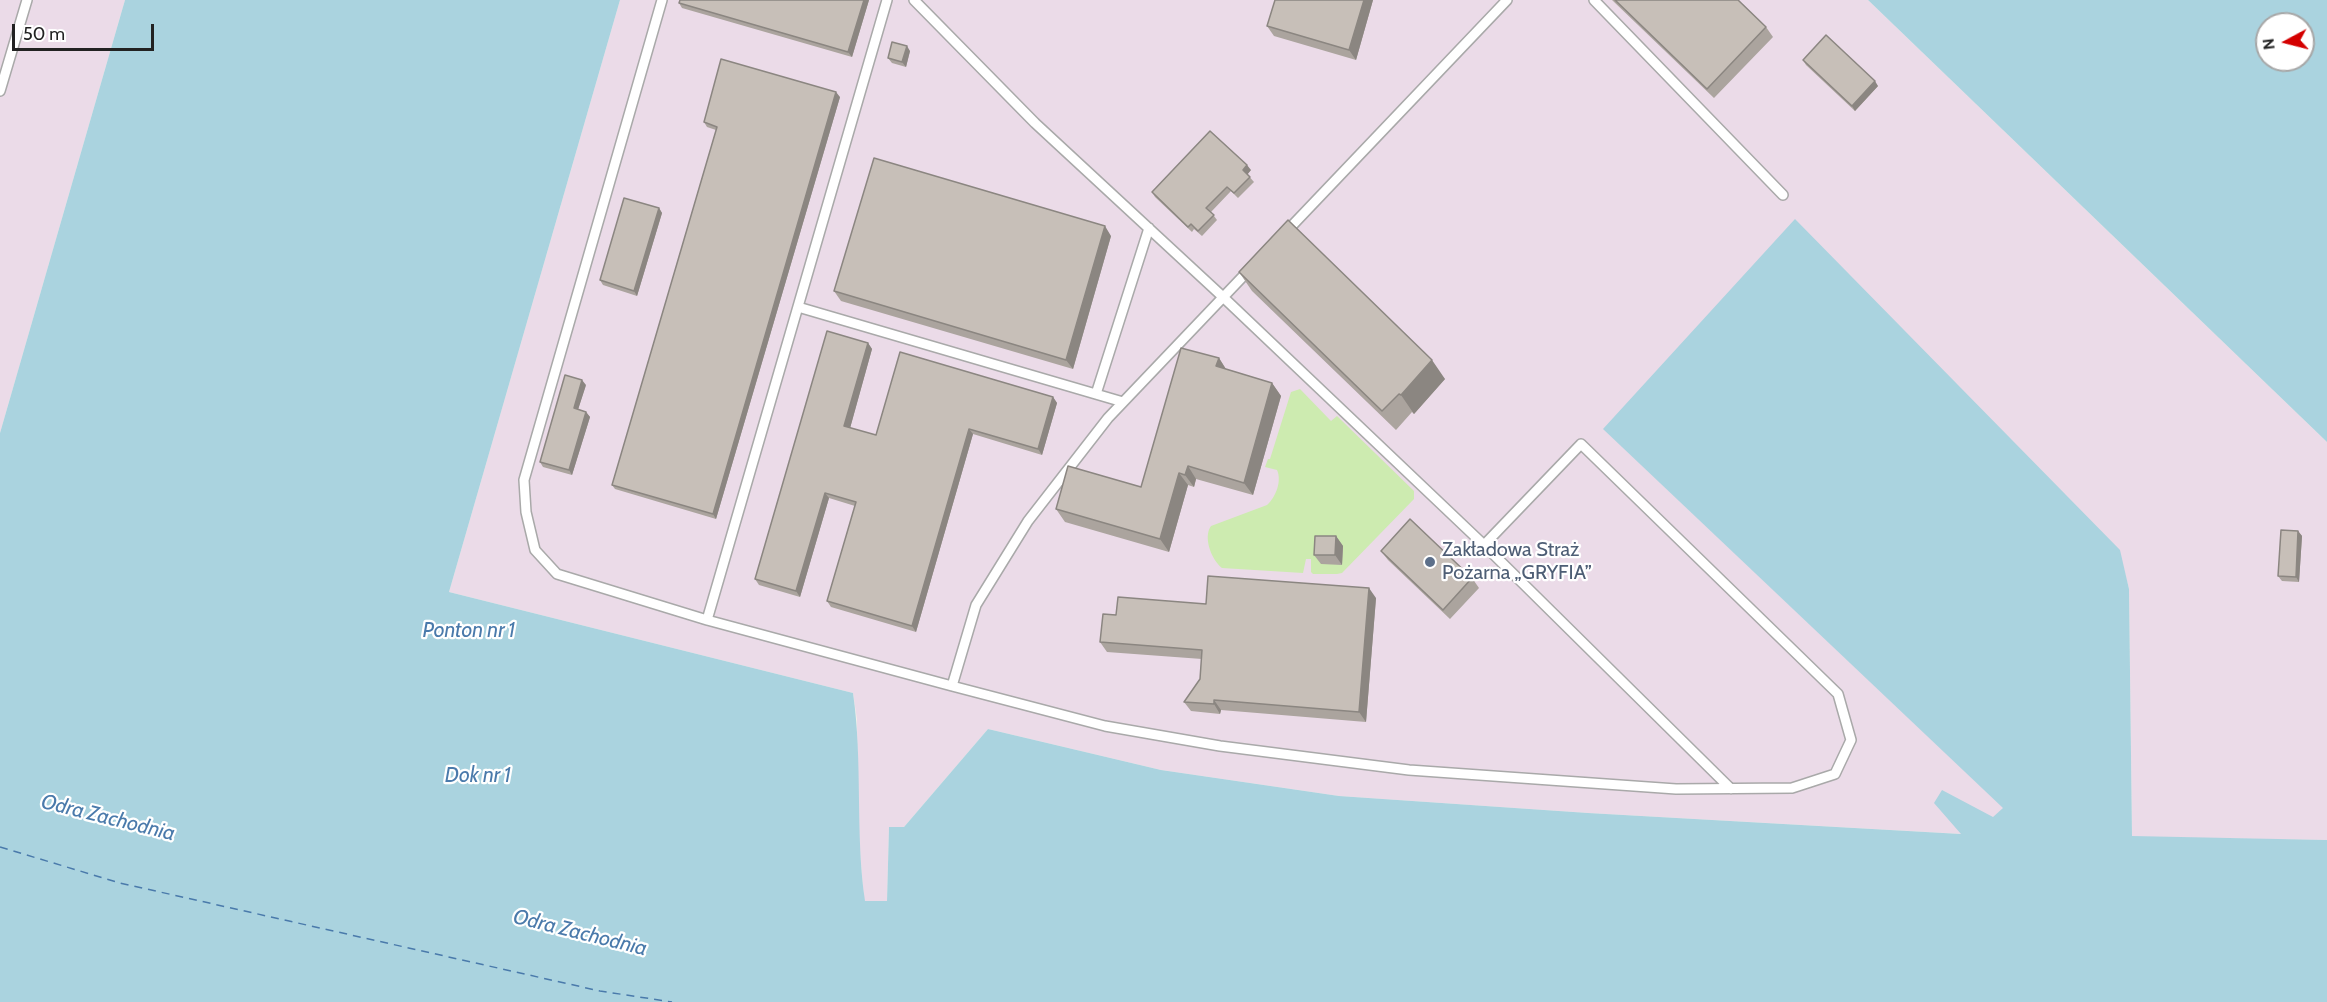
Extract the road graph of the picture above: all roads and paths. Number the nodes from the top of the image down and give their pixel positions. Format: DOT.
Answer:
graph roads {
  1 [pos="27,0"];
  2 [pos="662,0"];
  3 [pos="887,0"];
  4 [pos="914,0"];
  5 [pos="1507,0"];
  6 [pos="1594,0"];
  7 [pos="0,91"];
  8 [pos="1783,195"];
  9 [pos="1149,228"];
  10 [pos="1280,237"];
  11 [pos="1256,263"];
  12 [pos="1223,297"];
  13 [pos="798,307"];
  14 [pos="1096,394"];
  15 [pos="1123,402"];
  16 [pos="1484,545"];
  17 [pos="707,620"];
  18 [pos="952,686"];
  19 [pos="1731,789"];
  1 -- 7 [label="lane"];
  2 -- 17 [label="lane"];
  3 -- 13 [label="lane"];
  4 -- 9 [label="lane"];
  5 -- 10 [label="lane"];
  6 -- 8 [label="lane"];
  9 -- 12 [label="lane"];
  9 -- 14 [label="lane"];
  11 -- 12 [label="lane"];
  12 -- 15 [label="lane"];
  12 -- 16 [label="lane"];
  13 -- 14 [label="lane"];
  13 -- 17 [label="lane"];
  14 -- 15 [label="lane"];
  15 -- 18 [label="lane"];
  16 -- 19 [label="lane"];
  16 -- 19 [label="lane"];
  17 -- 18 [label="lane"];
  18 -- 19 [label="lane"];
}
